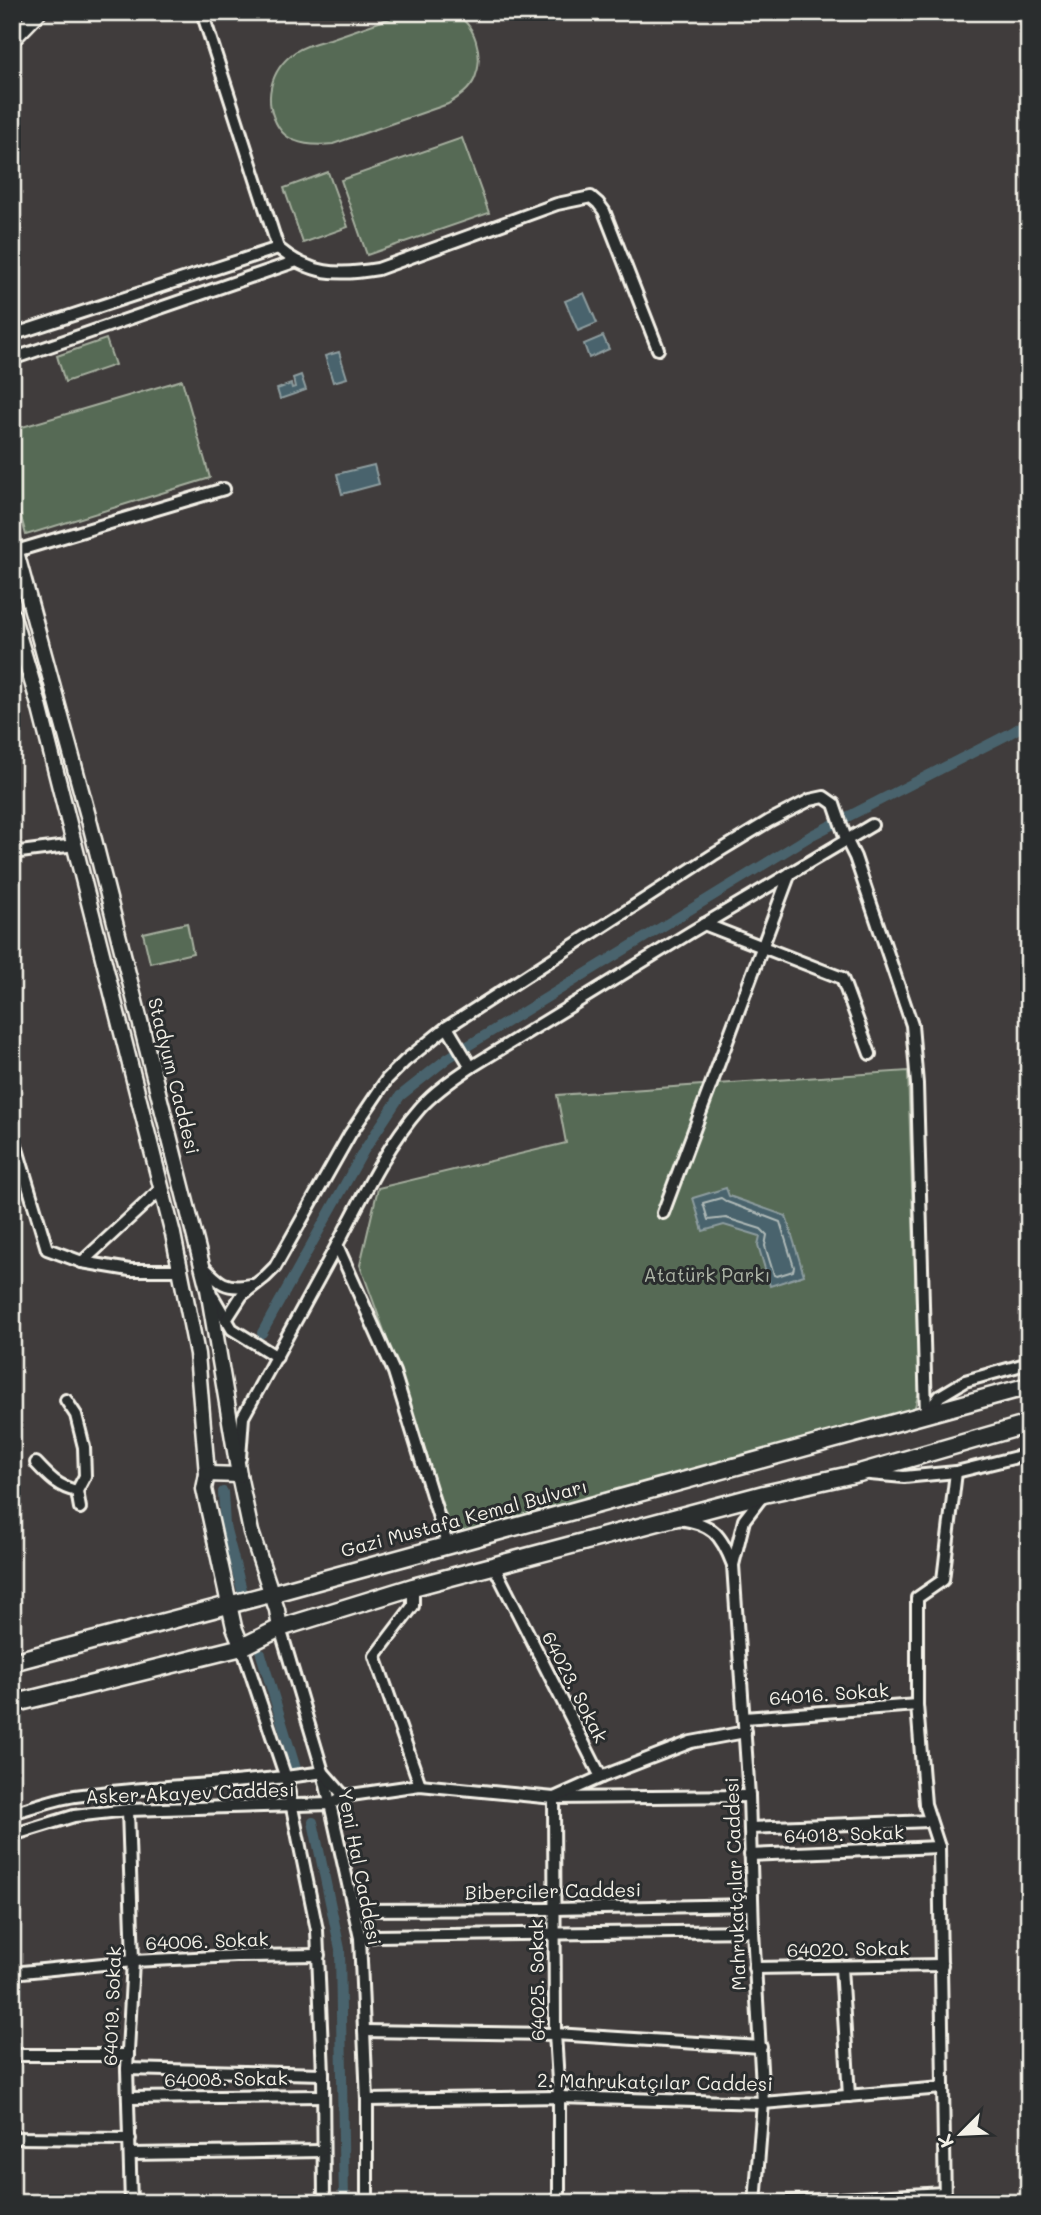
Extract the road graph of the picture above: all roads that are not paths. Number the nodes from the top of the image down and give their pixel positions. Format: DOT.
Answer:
graph roads {
  1 [pos="18,12"];
  2 [pos="39,12"];
  3 [pos="202,12"];
  4 [pos="12,18"];
  5 [pos="12,40"];
  6 [pos="278,248"];
  7 [pos="294,262"];
  8 [pos="12,335"];
  9 [pos="658,349"];
  10 [pos="12,359"];
  11 [pos="224,489"];
  12 [pos="14,543"];
  13 [pos="12,614"];
  14 [pos="872,825"];
  15 [pos="845,834"];
  16 [pos="75,845"];
  17 [pos="12,853"];
  18 [pos="790,873"];
  19 [pos="704,924"];
  20 [pos="763,948"];
  21 [pos="447,1027"];
  22 [pos="870,1054"];
  23 [pos="471,1067"];
  24 [pos="12,1132"];
  25 [pos="162,1188"];
  26 [pos="663,1213"];
  27 [pos="337,1245"];
  28 [pos="82,1262"];
  29 [pos="202,1265"];
  30 [pos="181,1270"];
  31 [pos="257,1283"];
  32 [pos="208,1289"];
  33 [pos="226,1320"];
  34 [pos="277,1357"];
  35 [pos="1029,1363"];
  36 [pos="1029,1386"];
  37 [pos="66,1401"];
  38 [pos="926,1414"];
  39 [pos="1029,1424"];
  40 [pos="1029,1454"];
  41 [pos="36,1463"];
  42 [pos="956,1472"];
  43 [pos="859,1473"];
  44 [pos="207,1475"];
  45 [pos="239,1475"];
  46 [pos="77,1491"];
  47 [pos="764,1494"];
  48 [pos="80,1508"];
  49 [pos="673,1519"];
  50 [pos="447,1544"];
  51 [pos="733,1565"];
  52 [pos="494,1566"];
  53 [pos="413,1587"];
  54 [pos="270,1594"];
  55 [pos="229,1604"];
  56 [pos="280,1628"];
  57 [pos="242,1647"];
  58 [pos="12,1662"];
  59 [pos="12,1704"];
  60 [pos="917,1705"];
  61 [pos="744,1718"];
  62 [pos="745,1732"];
  63 [pos="323,1772"];
  64 [pos="601,1777"];
  65 [pos="286,1778"];
  66 [pos="420,1785"];
  67 [pos="344,1796"];
  68 [pos="749,1796"];
  69 [pos="554,1798"];
  70 [pos="331,1804"];
  71 [pos="292,1806"];
  72 [pos="128,1810"];
  73 [pos="12,1813"];
  74 [pos="930,1821"];
  75 [pos="750,1828"];
  76 [pos="12,1835"];
  77 [pos="939,1847"];
  78 [pos="750,1855"];
  79 [pos="752,1905"];
  80 [pos="553,1909"];
  81 [pos="355,1910"];
  82 [pos="753,1931"];
  83 [pos="553,1935"];
  84 [pos="360,1938"];
  85 [pos="319,1955"];
  86 [pos="133,1961"];
  87 [pos="942,1965"];
  88 [pos="841,1966"];
  89 [pos="754,1968"];
  90 [pos="12,1973"];
  91 [pos="364,2031"];
  92 [pos="555,2034"];
  93 [pos="761,2047"];
  94 [pos="12,2055"];
  95 [pos="128,2055"];
  96 [pos="127,2069"];
  97 [pos="323,2074"];
  98 [pos="942,2088"];
  99 [pos="323,2096"];
  100 [pos="849,2096"];
  101 [pos="559,2097"];
  102 [pos="129,2098"];
  103 [pos="367,2100"];
  104 [pos="763,2103"];
  105 [pos="12,2138"];
  106 [pos="130,2139"];
  107 [pos="322,2151"];
  108 [pos="130,2154"];
  109 [pos="945,2198"];
  110 [pos="131,2203"];
  111 [pos="324,2203"];
  112 [pos="367,2203"];
  113 [pos="559,2203"];
  114 [pos="755,2203"];
  115 [pos="769,2203"];
  1 -- 4 [label="main road"];
  2 -- 5 [label="main road"];
  3 -- 6 [label="street"];
  6 -- 7 [label="street"];
  6 -- 8 [label="street"];
  7 -- 9 [label="street"];
  7 -- 10 [label="street"];
  11 -- 12 [label="street"];
  12 -- 29 [label="main road, Stadyum Caddesi"];
  13 -- 16 [label="main road, Stadyum Caddesi"];
  14 -- 15 [label="street"];
  15 -- 18 [label="street"];
  15 -- 21 [label="street"];
  15 -- 38 [label="street"];
  16 -- 17 [label="street"];
  16 -- 25 [label="main road, Stadyum Caddesi"];
  18 -- 19 [label="street"];
  18 -- 20 [label="street"];
  19 -- 20 [label="street"];
  19 -- 23 [label="street"];
  20 -- 22 [label="street"];
  20 -- 26 [label="street"];
  21 -- 23 [label="street"];
  21 -- 31 [label="street"];
  23 -- 27 [label="street"];
  24 -- 28 [label="street"];
  25 -- 28 [label="street"];
  25 -- 30 [label="main road, Stadyum Caddesi"];
  27 -- 34 [label="street"];
  27 -- 50 [label="street"];
  28 -- 30 [label="street"];
  29 -- 31 [label="street"];
  29 -- 32 [label="main road, Stadyum Caddesi"];
  30 -- 44 [label="main road, Stadyum Caddesi"];
  31 -- 33 [label="street"];
  32 -- 33 [label="street"];
  32 -- 45 [label="main road, Stadyum Caddesi"];
  33 -- 34 [label="street"];
  34 -- 45 [label="street"];
  35 -- 38 [label="street"];
  36 -- 38 [label="highway, Gazi Mustafa Kemal Bulvarı"];
  37 -- 46 [label="street"];
  38 -- 50 [label="highway, Gazi Mustafa Kemal Bulvarı"];
  39 -- 43 [label="highway"];
  40 -- 42 [label="street"];
  41 -- 46 [label="street"];
  42 -- 43 [label="street"];
  42 -- 60 [label="street"];
  43 -- 47 [label="highway"];
  44 -- 45 [label="main road"];
  44 -- 55 [label="main road, Stadyum Caddesi"];
  45 -- 54 [label="main road, Stadyum Caddesi"];
  46 -- 48 [label="street"];
  47 -- 49 [label="highway"];
  47 -- 51 [label="street, Mahrukatçılar Caddesi"];
  49 -- 51 [label="street, Mahrukatçılar Caddesi"];
  49 -- 52 [label="highway"];
  50 -- 54 [label="highway, Gazi Mustafa Kemal Bulvarı"];
  51 -- 61 [label="street, Mahrukatçılar Caddesi"];
  52 -- 53 [label="highway"];
  52 -- 64 [label="street, 64023. Sokak"];
  53 -- 56 [label="highway"];
  53 -- 66 [label="street"];
  54 -- 55 [label="highway, Gazi Mustafa Kemal Bulvarı"];
  54 -- 56 [label="main road, Stadyum Caddesi"];
  55 -- 57 [label="main road, Stadyum Caddesi"];
  55 -- 58 [label="highway, Gazi Mustafa Kemal Bulvarı"];
  56 -- 57 [label="highway"];
  56 -- 63 [label="street, Yeni Hal Caddesi"];
  57 -- 59 [label="highway"];
  57 -- 65 [label="street"];
  60 -- 61 [label="street, 64016. Sokak"];
  60 -- 74 [label="street"];
  61 -- 62 [label="street, Mahrukatçılar Caddesi"];
  62 -- 64 [label="street"];
  62 -- 68 [label="street, Mahrukatçılar Caddesi"];
  63 -- 65 [label="street, Asker Akayev Caddesi"];
  63 -- 67 [label="street"];
  63 -- 70 [label="street, Yeni Hal Caddesi"];
  64 -- 69 [label="street"];
  65 -- 71 [label="street"];
  65 -- 73 [label="street, Asker Akayev Caddesi"];
  66 -- 67 [label="street"];
  66 -- 69 [label="street"];
  67 -- 70 [label="street"];
  68 -- 69 [label="street"];
  68 -- 75 [label="street, Mahrukatçılar Caddesi"];
  69 -- 80 [label="street, 64025. Sokak"];
  70 -- 71 [label="street, Asker Akayev Caddesi"];
  70 -- 81 [label="street, Yeni Hal Caddesi"];
  71 -- 72 [label="street, Asker Akayev Caddesi"];
  71 -- 85 [label="street"];
  72 -- 76 [label="street, Asker Akayev Caddesi"];
  72 -- 86 [label="street, 64019. Sokak"];
  74 -- 75 [label="street"];
  74 -- 77 [label="street"];
  75 -- 78 [label="street, Mahrukatçılar Caddesi"];
  77 -- 78 [label="street, 64018. Sokak"];
  77 -- 87 [label="street"];
  78 -- 79 [label="street, Mahrukatçılar Caddesi"];
  79 -- 80 [label="street, Biberciler Caddesi"];
  79 -- 82 [label="street, Mahrukatçılar Caddesi"];
  80 -- 81 [label="street, Biberciler Caddesi"];
  80 -- 83 [label="street, 64025. Sokak"];
  81 -- 84 [label="street, Yeni Hal Caddesi"];
  82 -- 83 [label="street"];
  82 -- 89 [label="street, Mahrukatçılar Caddesi"];
  83 -- 84 [label="street"];
  83 -- 92 [label="street, 64025. Sokak"];
  84 -- 91 [label="street, Yeni Hal Caddesi"];
  85 -- 86 [label="street, 64006. Sokak"];
  85 -- 97 [label="street"];
  86 -- 90 [label="street, 64006. Sokak"];
  86 -- 95 [label="street, 64019. Sokak"];
  87 -- 88 [label="street, 64020. Sokak"];
  87 -- 98 [label="street"];
  88 -- 89 [label="street, 64020. Sokak"];
  88 -- 100 [label="street"];
  89 -- 93 [label="street, Mahrukatçılar Caddesi"];
  91 -- 92 [label="street"];
  91 -- 103 [label="street, Yeni Hal Caddesi"];
  92 -- 93 [label="street"];
  92 -- 101 [label="street, 64025. Sokak"];
  93 -- 104 [label="street, Mahrukatçılar Caddesi"];
  94 -- 95 [label="street"];
  95 -- 96 [label="street, 64019. Sokak"];
  96 -- 97 [label="street"];
  96 -- 102 [label="street, 64019. Sokak"];
  97 -- 99 [label="street"];
  98 -- 100 [label="street, 2. Mahrukatçılar Caddesi"];
  98 -- 109 [label="street"];
  99 -- 102 [label="street, 64008. Sokak"];
  99 -- 107 [label="street"];
  100 -- 104 [label="street, 2. Mahrukatçılar Caddesi"];
  101 -- 103 [label="street, 2. Mahrukatçılar Caddesi"];
  101 -- 104 [label="street, 2. Mahrukatçılar Caddesi"];
  101 -- 113 [label="street, 64025. Sokak"];
  102 -- 106 [label="street, 64019. Sokak"];
  103 -- 112 [label="street, Yeni Hal Caddesi"];
  104 -- 114 [label="street, Mahrukatçılar Caddesi"];
  105 -- 106 [label="street"];
  106 -- 108 [label="street, 64019. Sokak"];
  107 -- 108 [label="street"];
  107 -- 111 [label="street"];
  108 -- 110 [label="street, 64019. Sokak"];
  109 -- 115 [label="street"];
}
